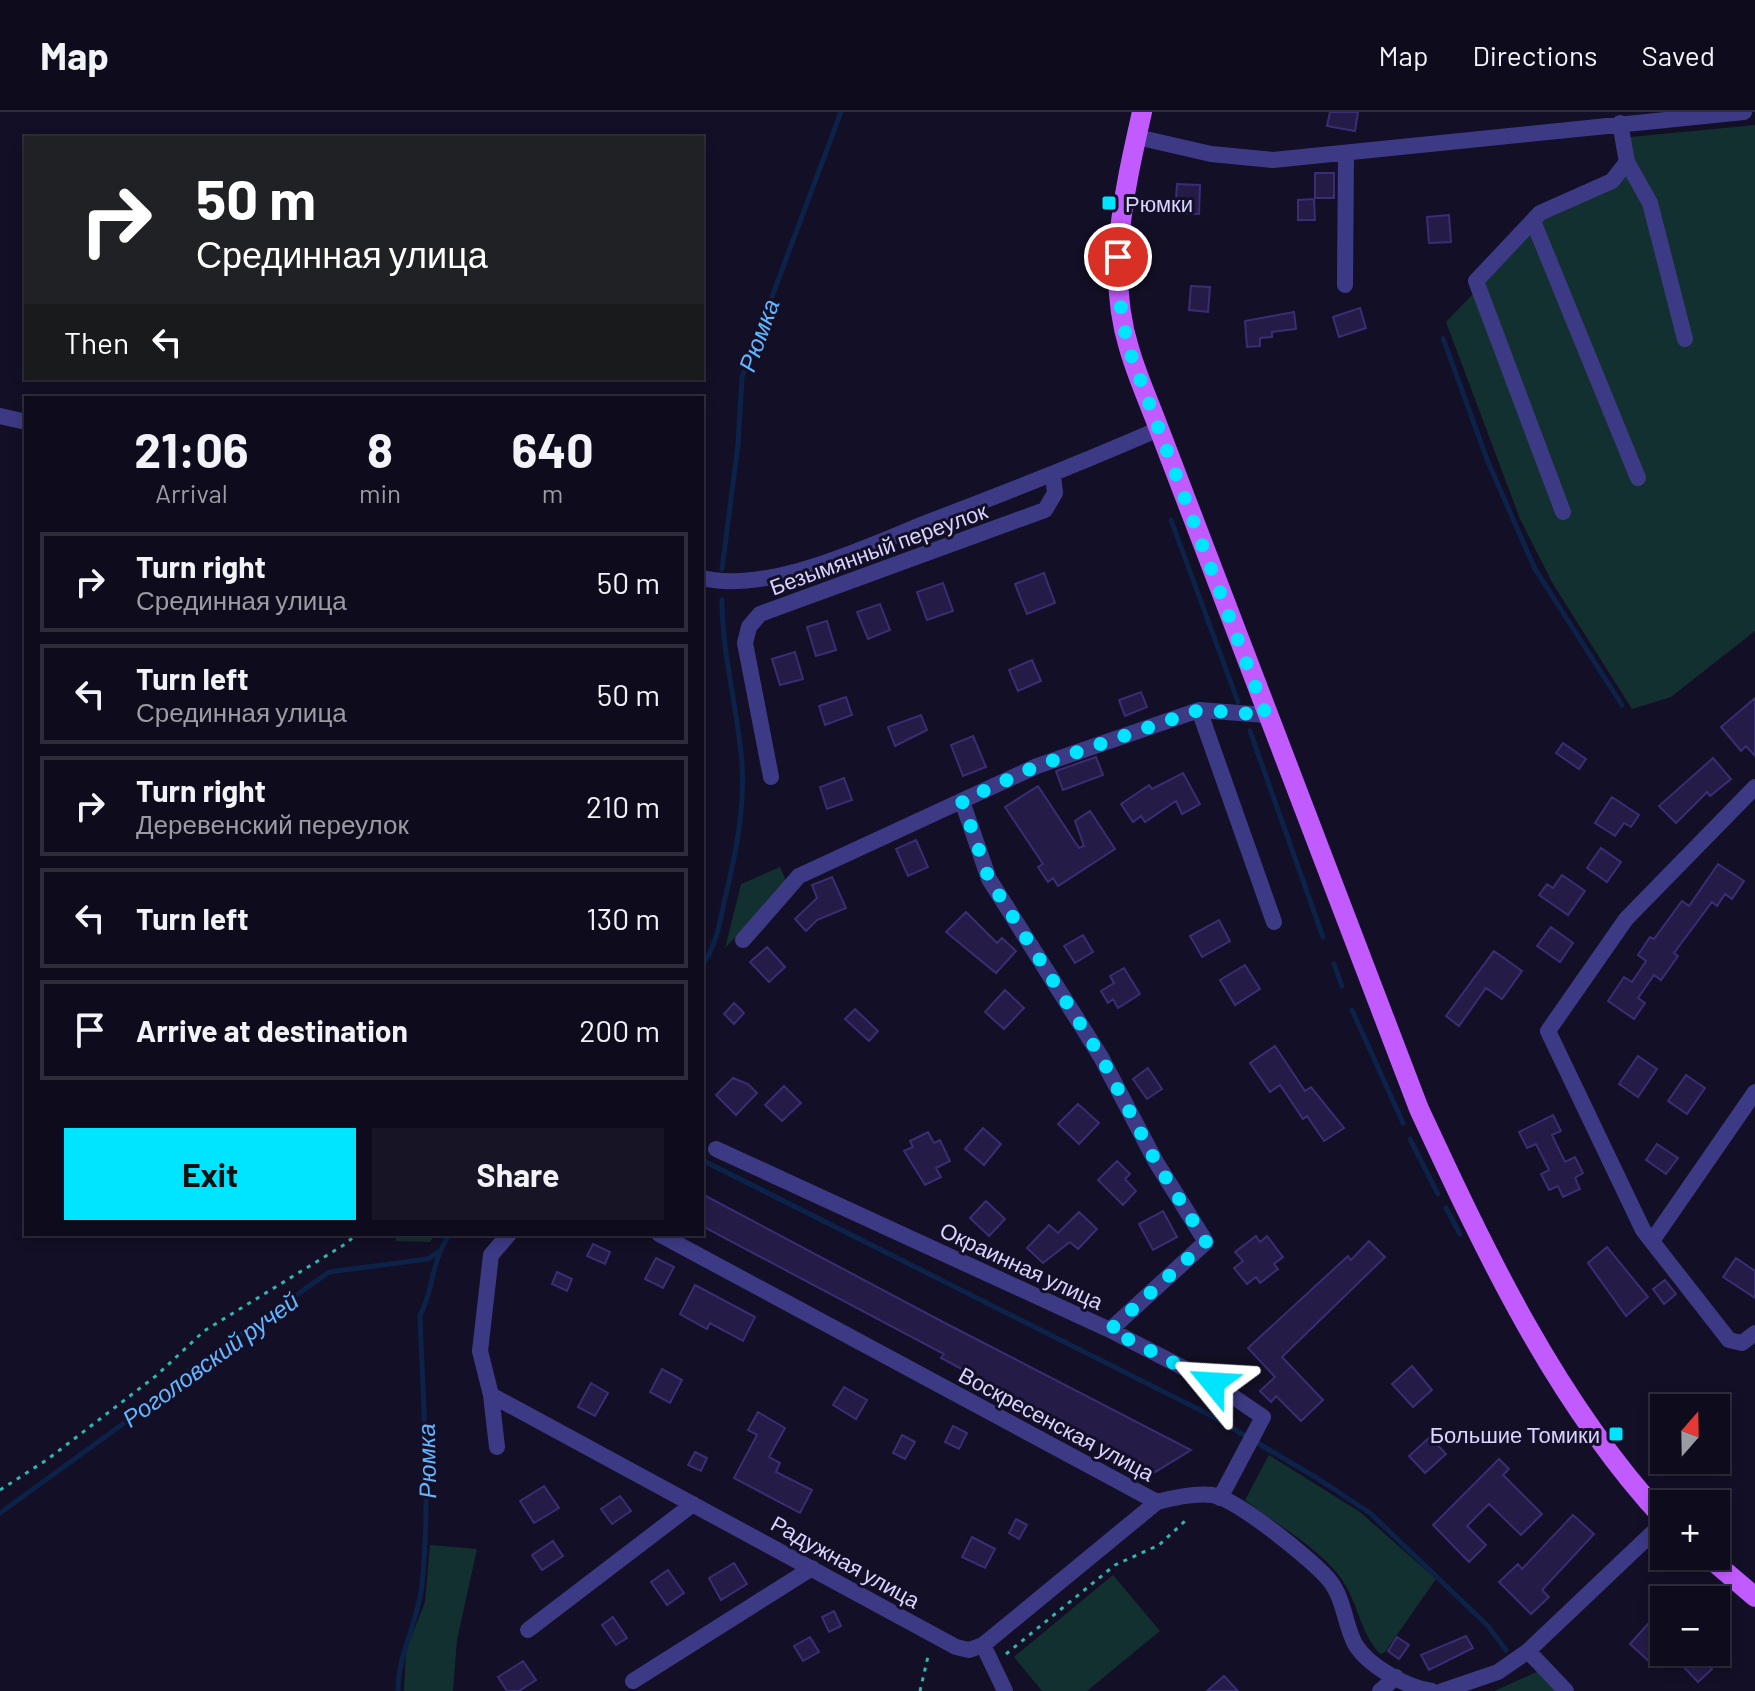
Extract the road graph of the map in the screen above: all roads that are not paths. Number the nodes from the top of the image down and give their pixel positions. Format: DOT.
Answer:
graph roads {
  1 [pos="1142,112"];
  2 [pos="1744,112"];
  3 [pos="1620,123"];
  4 [pos="1137,137"];
  5 [pos="1346,155"];
  6 [pos="1627,162"];
  7 [pos="1533,221"];
  8 [pos="1345,285"];
  9 [pos="1685,339"];
  10 [pos="0,416"];
  11 [pos="24,422"];
  12 [pos="1159,429"];
  13 [pos="1053,475"];
  14 [pos="1638,478"];
  15 [pos="1563,512"];
  16 [pos="704,578"];
  17 [pos="1199,710"];
  18 [pos="1266,715"];
  19 [pos="771,777"];
  20 [pos="1755,787"];
  21 [pos="962,801"];
  22 [pos="1274,922"];
  23 [pos="743,940"];
  24 [pos="1755,1092"];
  25 [pos="716,1149"];
  26 [pos="507,1236"];
  27 [pos="663,1236"];
  28 [pos="1652,1241"];
  29 [pos="1110,1330"];
  30 [pos="1755,1333"];
  31 [pos="491,1395"];
  32 [pos="497,1447"];
  33 [pos="1220,1498"];
  34 [pos="1157,1502"];
  35 [pos="1650,1503"];
  36 [pos="693,1504"];
  37 [pos="1650,1533"];
  38 [pos="812,1568"];
  39 [pos="1723,1570"];
  40 [pos="1755,1597"];
  41 [pos="528,1630"];
  42 [pos="983,1645"];
  43 [pos="1528,1651"];
  44 [pos="1396,1677"];
  45 [pos="633,1681"];
  46 [pos="1005,1691"];
  47 [pos="1380,1691"];
  48 [pos="1432,1691"];
  49 [pos="1442,1691"];
  50 [pos="1566,1691"];
  1 -- 4 [label="main road"];
  2 -- 3 [label="street"];
  3 -- 5 [label="street"];
  3 -- 6 [label="street"];
  4 -- 5 [label="street"];
  4 -- 12 [label="main road"];
  5 -- 8 [label="street"];
  6 -- 7 [label="street"];
  6 -- 9 [label="street"];
  7 -- 14 [label="street"];
  7 -- 15 [label="street"];
  10 -- 11 [label="street"];
  12 -- 13 [label="street"];
  12 -- 18 [label="main road"];
  13 -- 16 [label="street"];
  13 -- 19 [label="street, Безымянный переулок"];
  17 -- 18 [label="street"];
  17 -- 21 [label="street"];
  17 -- 22 [label="street"];
  18 -- 35 [label="main road"];
  20 -- 28 [label="street"];
  21 -- 23 [label="street"];
  21 -- 29 [label="street"];
  24 -- 28 [label="street"];
  25 -- 29 [label="street, Окраинная улица"];
  26 -- 31 [label="street"];
  27 -- 34 [label="street, Воскресенская улица"];
  28 -- 30 [label="street"];
  29 -- 33 [label="street, Окраинная улица"];
  31 -- 32 [label="street"];
  31 -- 36 [label="street, Радужная улица"];
  33 -- 34 [label="street, Воскресенская улица"];
  33 -- 44 [label="street"];
  34 -- 42 [label="street"];
  36 -- 38 [label="street, Радужная улица"];
  36 -- 41 [label="street"];
  37 -- 43 [label="street"];
  38 -- 42 [label="street, Радужная улица"];
  38 -- 45 [label="street"];
  39 -- 40 [label="main road"];
  42 -- 46 [label="street"];
  43 -- 49 [label="street"];
  43 -- 50 [label="street"];
  44 -- 47 [label="street"];
  44 -- 48 [label="street"];
}
